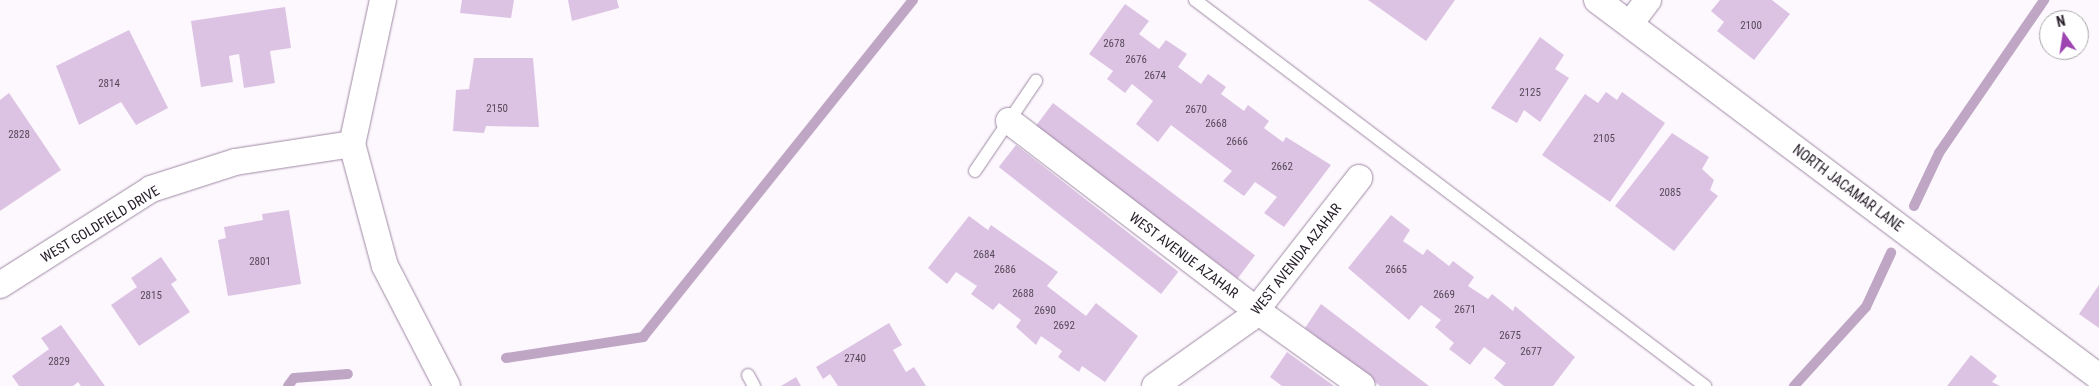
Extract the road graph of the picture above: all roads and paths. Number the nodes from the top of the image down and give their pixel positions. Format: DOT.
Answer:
graph roads {
  1 [pos="383,0"];
  2 [pos="1195,0"];
  3 [pos="1597,0"];
  4 [pos="1648,0"];
  5 [pos="1630,24"];
  6 [pos="1036,81"];
  7 [pos="1009,121"];
  8 [pos="352,144"];
  9 [pos="975,170"];
  10 [pos="1359,178"];
  11 [pos="0,285"];
  12 [pos="1256,310"];
  13 [pos="2099,377"];
  14 [pos="447,386"];
  15 [pos="1155,386"];
  16 [pos="1362,386"];
  17 [pos="1705,386"];
  1 -- 8 [label="street"];
  2 -- 17 [label="lane"];
  3 -- 5 [label="street, NORTH JACAMAR LANE"];
  4 -- 5 [label="street"];
  5 -- 13 [label="street, NORTH JACAMAR LANE"];
  6 -- 7 [label="lane"];
  7 -- 9 [label="lane"];
  7 -- 12 [label="street, WEST AVENUE AZAHAR"];
  8 -- 11 [label="street, WEST GOLDFIELD DRIVE"];
  8 -- 14 [label="street"];
  10 -- 12 [label="street, WEST AVENIDA AZAHAR"];
  12 -- 15 [label="street, WEST AVENIDA AZAHAR"];
  12 -- 16 [label="street, WEST AVENUE AZAHAR"];
}
